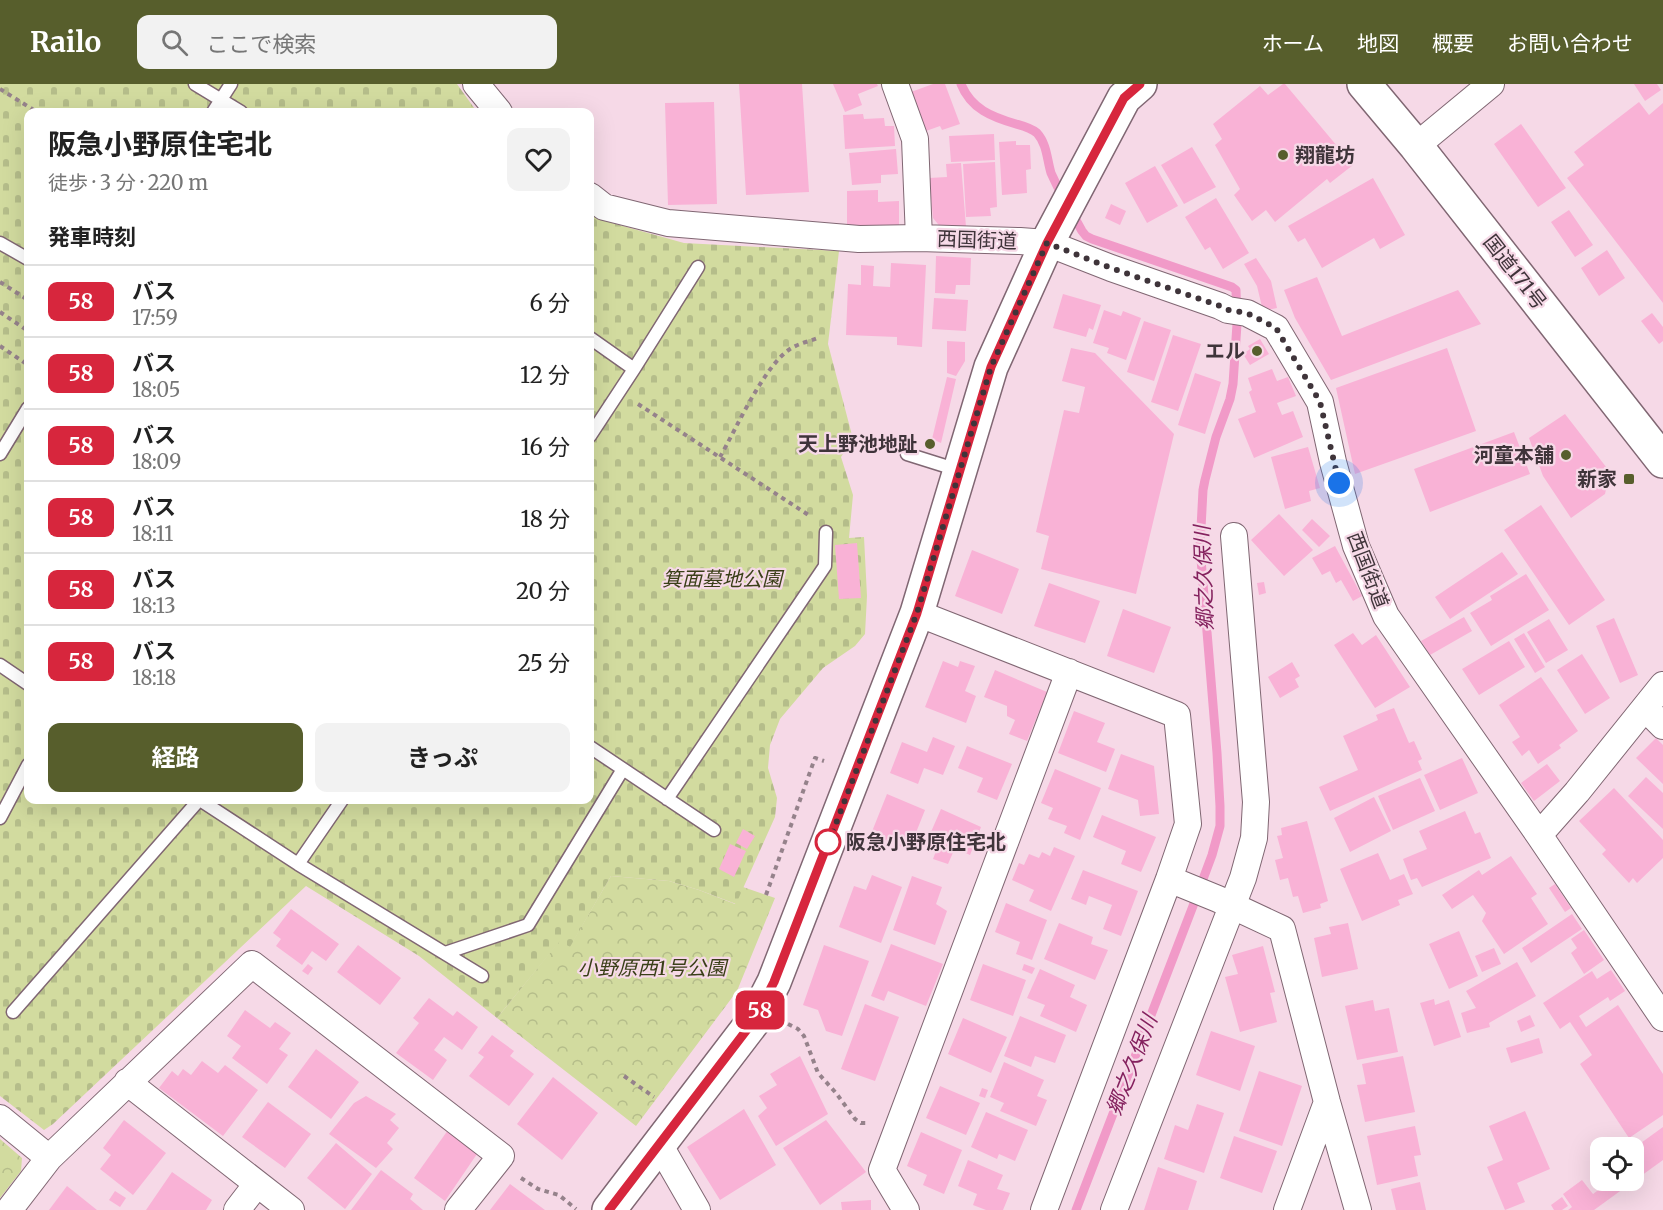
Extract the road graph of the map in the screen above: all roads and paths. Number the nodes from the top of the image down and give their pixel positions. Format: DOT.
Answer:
graph roads {
  1 [pos="195,84"];
  2 [pos="231,84"];
  3 [pos="476,84"];
  4 [pos="894,84"];
  5 [pos="1140,84"];
  6 [pos="1364,84"];
  7 [pos="1491,84"];
  8 [pos="0,89"];
  9 [pos="221,100"];
  10 [pos="31,108"];
  11 [pos="216,108"];
  12 [pos="234,108"];
  13 [pos="496,108"];
  14 [pos="1416,146"];
  15 [pos="594,199"];
  16 [pos="1061,218"];
  17 [pos="919,238"];
  18 [pos="0,243"];
  19 [pos="24,257"];
  20 [pos="698,267"];
  21 [pos="0,282"];
  22 [pos="24,297"];
  23 [pos="0,312"];
  24 [pos="24,328"];
  25 [pos="820,337"];
  26 [pos="594,341"];
  27 [pos="0,346"];
  28 [pos="24,362"];
  29 [pos="634,369"];
  30 [pos="619,392"];
  31 [pos="24,415"];
  32 [pos="594,430"];
  33 [pos="0,454"];
  34 [pos="907,454"];
  35 [pos="720,458"];
  36 [pos="1663,461"];
  37 [pos="959,470"];
  38 [pos="826,532"];
  39 [pos="1234,536"];
  40 [pos="917,613"];
  41 [pos="0,665"];
  42 [pos="1069,672"];
  43 [pos="24,681"];
  44 [pos="1663,685"];
  45 [pos="1645,708"];
  46 [pos="1663,726"];
  47 [pos="594,750"];
  48 [pos="815,758"];
  49 [pos="623,769"];
  50 [pos="24,773"];
  51 [pos="667,799"];
  52 [pos="196,804"];
  53 [pos="206,804"];
  54 [pos="339,804"];
  55 [pos="0,818"];
  56 [pos="714,830"];
  57 [pos="1539,835"];
  58 [pos="298,864"];
  59 [pos="1175,881"];
  60 [pos="766,895"];
  61 [pos="1225,902"];
  62 [pos="445,953"];
  63 [pos="482,975"];
  64 [pos="13,1012"];
  65 [pos="1663,1018"];
  66 [pos="784,1022"];
  67 [pos="624,1076"];
  68 [pos="128,1082"];
  69 [pos="1327,1102"];
  70 [pos="662,1103"];
  71 [pos="0,1118"];
  72 [pos="897,1129"];
  73 [pos="659,1144"];
  74 [pos="501,1156"];
  75 [pos="49,1158"];
  76 [pos="257,1184"];
  77 [pos="9,1210"];
  78 [pos="237,1210"];
  79 [pos="291,1210"];
  80 [pos="459,1210"];
  81 [pos="577,1210"];
  82 [pos="609,1210"];
  83 [pos="697,1210"];
  84 [pos="906,1210"];
  85 [pos="1044,1210"];
  86 [pos="1114,1210"];
  87 [pos="1287,1210"];
  88 [pos="1358,1210"];
  1 -- 9 [label="lane"];
  2 -- 9 [label="lane"];
  3 -- 13 [label="street"];
  4 -- 17 [label="street"];
  5 -- 16 [label="main road"];
  6 -- 14 [label="main road, 国道171号"];
  7 -- 14 [label="street"];
  8 -- 10 [label="path"];
  9 -- 11 [label="lane"];
  9 -- 12 [label="lane"];
  14 -- 36 [label="main road, 国道171号"];
  15 -- 17 [label="street, 西国街道"];
  16 -- 17 [label="street, 西国街道"];
  16 -- 37 [label="main road"];
  16 -- 57 [label="street, 西国街道"];
  18 -- 19 [label="lane"];
  20 -- 29 [label="lane"];
  21 -- 22 [label="path"];
  23 -- 24 [label="path"];
  25 -- 35 [label="path"];
  26 -- 29 [label="lane"];
  27 -- 28 [label="path"];
  29 -- 30 [label="lane"];
  30 -- 32 [label="lane"];
  30 -- 35 [label="path"];
  31 -- 33 [label="lane"];
  34 -- 37 [label="lane"];
  35 -- 38 [label="path"];
  37 -- 40 [label="main road"];
  38 -- 51 [label="lane"];
  39 -- 61 [label="street"];
  40 -- 42 [label="street"];
  40 -- 73 [label="main road"];
  41 -- 43 [label="lane"];
  42 -- 59 [label="street"];
  42 -- 72 [label="street"];
  44 -- 45 [label="street"];
  45 -- 46 [label="street"];
  45 -- 57 [label="street"];
  47 -- 49 [label="lane"];
  48 -- 60 [label="path"];
  49 -- 51 [label="lane"];
  49 -- 62 [label="lane"];
  50 -- 55 [label="lane"];
  51 -- 56 [label="lane"];
  52 -- 64 [label="lane"];
  53 -- 58 [label="lane"];
  54 -- 58 [label="lane"];
  57 -- 65 [label="street, 西国街道"];
  58 -- 62 [label="lane"];
  59 -- 61 [label="street"];
  59 -- 85 [label="street"];
  61 -- 69 [label="street"];
  61 -- 86 [label="street"];
  62 -- 63 [label="lane"];
  66 -- 72 [label="path"];
  67 -- 70 [label="path"];
  68 -- 74 [label="street"];
  68 -- 75 [label="street"];
  68 -- 76 [label="street"];
  69 -- 87 [label="street"];
  69 -- 88 [label="street"];
  71 -- 75 [label="street"];
  72 -- 84 [label="street"];
  73 -- 82 [label="main road"];
  73 -- 83 [label="street"];
  74 -- 80 [label="street"];
  74 -- 81 [label="path"];
  75 -- 77 [label="street"];
  76 -- 78 [label="street"];
  76 -- 79 [label="street"];
}
